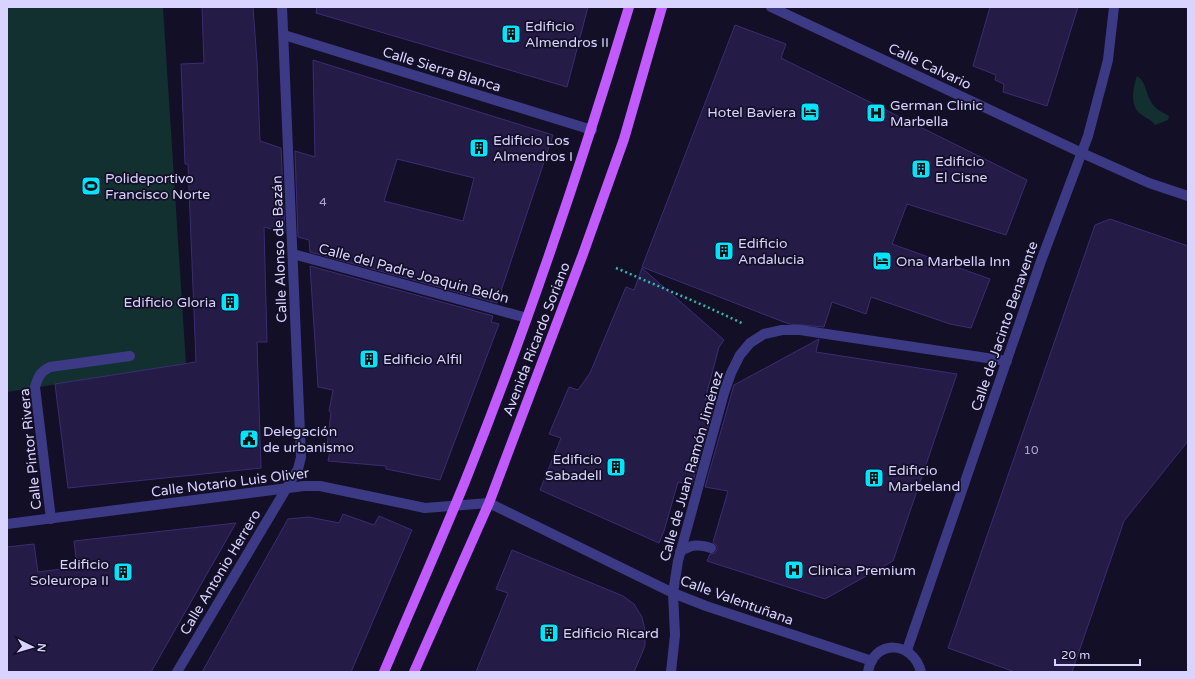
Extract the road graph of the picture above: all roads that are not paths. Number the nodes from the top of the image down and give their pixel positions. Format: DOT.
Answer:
graph roads {
  1 [pos="282,7"];
  2 [pos="628,7"];
  3 [pos="662,7"];
  4 [pos="771,7"];
  5 [pos="1114,7"];
  6 [pos="284,35"];
  7 [pos="592,130"];
  8 [pos="1082,153"];
  9 [pos="1188,196"];
  10 [pos="293,254"];
  11 [pos="527,318"];
  12 [pos="130,356"];
  13 [pos="1007,361"];
  14 [pos="287,487"];
  15 [pos="489,503"];
  16 [pos="455,506"];
  17 [pos="51,519"];
  18 [pos="7,524"];
  19 [pos="711,548"];
  20 [pos="680,552"];
  21 [pos="673,593"];
  22 [pos="906,650"];
  23 [pos="872,661"];
  24 [pos="177,672"];
  25 [pos="384,672"];
  26 [pos="414,672"];
  27 [pos="671,672"];
  28 [pos="868,672"];
  29 [pos="921,672"];
  1 -- 6 [label="street, Calle Alonso de Bazán"];
  2 -- 7 [label="main road, Avenida Ricardo Soriano"];
  3 -- 15 [label="main road, Avenida Ricardo Soriano"];
  4 -- 8 [label="street, Calle Calvario"];
  5 -- 8 [label="street, Calle de Jacinto Benavente"];
  6 -- 7 [label="street, Calle Sierra Blanca"];
  6 -- 10 [label="street, Calle Alonso de Bazán"];
  7 -- 11 [label="main road, Avenida Ricardo Soriano"];
  8 -- 9 [label="street, Calle Calvario"];
  8 -- 13 [label="street, Calle de Jacinto Benavente"];
  10 -- 11 [label="street, Calle del Padre Joaquin Belón"];
  10 -- 14 [label="street, Calle Alonso de Bazán"];
  11 -- 16 [label="main road, Avenida Ricardo Soriano"];
  12 -- 17 [label="street, Calle Pintor Rivera"];
  13 -- 20 [label="street, Calle de Juan Ramón Jiménez"];
  13 -- 22 [label="street, Calle de Jacinto Benavente"];
  14 -- 16 [label="street, Calle Notario Luis Oliver"];
  14 -- 17 [label="street, Calle Notario Luis Oliver"];
  14 -- 24 [label="street, Calle Antonio Herrero"];
  15 -- 16 [label="street, Calle Notario Luis Oliver"];
  15 -- 21 [label="street, Calle Valentuñana"];
  15 -- 26 [label="main road, Avenida Ricardo Soriano"];
  16 -- 25 [label="main road, Avenida Ricardo Soriano"];
  17 -- 18 [label="street, Calle Notario Luis Oliver"];
  19 -- 20 [label="street"];
  20 -- 21 [label="street, Calle de Juan Ramón Jiménez"];
  21 -- 23 [label="street, Calle Valentuñana"];
  21 -- 27 [label="street, Calle de Juan Ramón Jiménez"];
  22 -- 23 [label="street"];
  22 -- 29 [label="street"];
  23 -- 28 [label="street"];
}
